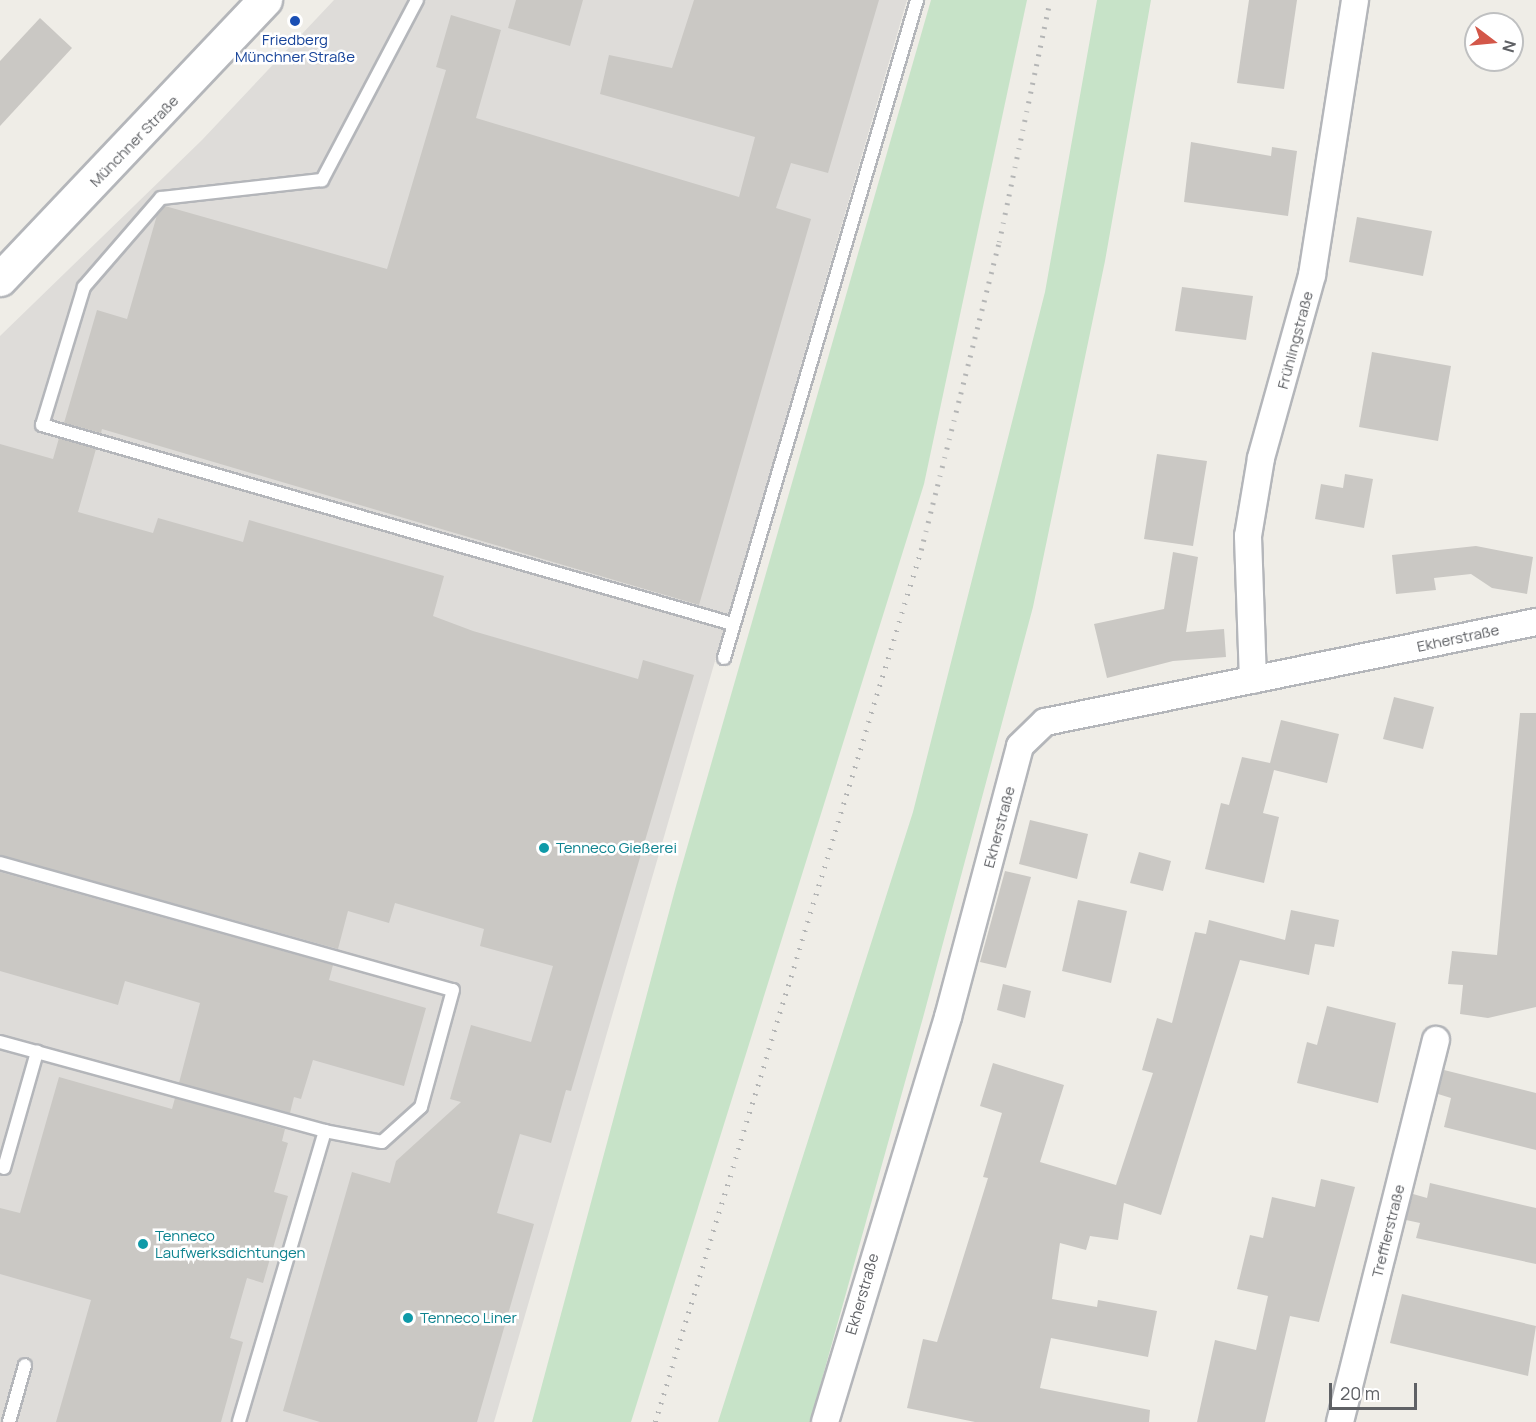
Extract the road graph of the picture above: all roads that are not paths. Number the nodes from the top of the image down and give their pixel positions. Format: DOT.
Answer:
graph roads {
  1 [pos="265,0"];
  2 [pos="417,0"];
  3 [pos="917,0"];
  4 [pos="1355,0"];
  5 [pos="0,279"];
  6 [pos="1536,622"];
  7 [pos="734,624"];
  8 [pos="724,658"];
  9 [pos="1253,680"];
  10 [pos="0,863"];
  11 [pos="1436,1040"];
  12 [pos="0,1042"];
  13 [pos="37,1052"];
  14 [pos="325,1131"];
  15 [pos="4,1168"];
  16 [pos="25,1365"];
  17 [pos="9,1422"];
  18 [pos="239,1422"];
  19 [pos="825,1422"];
  20 [pos="1340,1422"];
  1 -- 5 [label="main road, Münchner Straße"];
  2 -- 7 [label="lane"];
  3 -- 7 [label="lane"];
  4 -- 9 [label="street, Frühlingstraße"];
  6 -- 9 [label="street, Ekherstraße"];
  7 -- 8 [label="lane"];
  9 -- 19 [label="street, Ekherstraße"];
  10 -- 14 [label="lane"];
  11 -- 20 [label="street, Trefflerstraße"];
  12 -- 13 [label="lane"];
  13 -- 14 [label="lane"];
  13 -- 15 [label="lane"];
  14 -- 18 [label="lane"];
  16 -- 17 [label="lane"];
}
